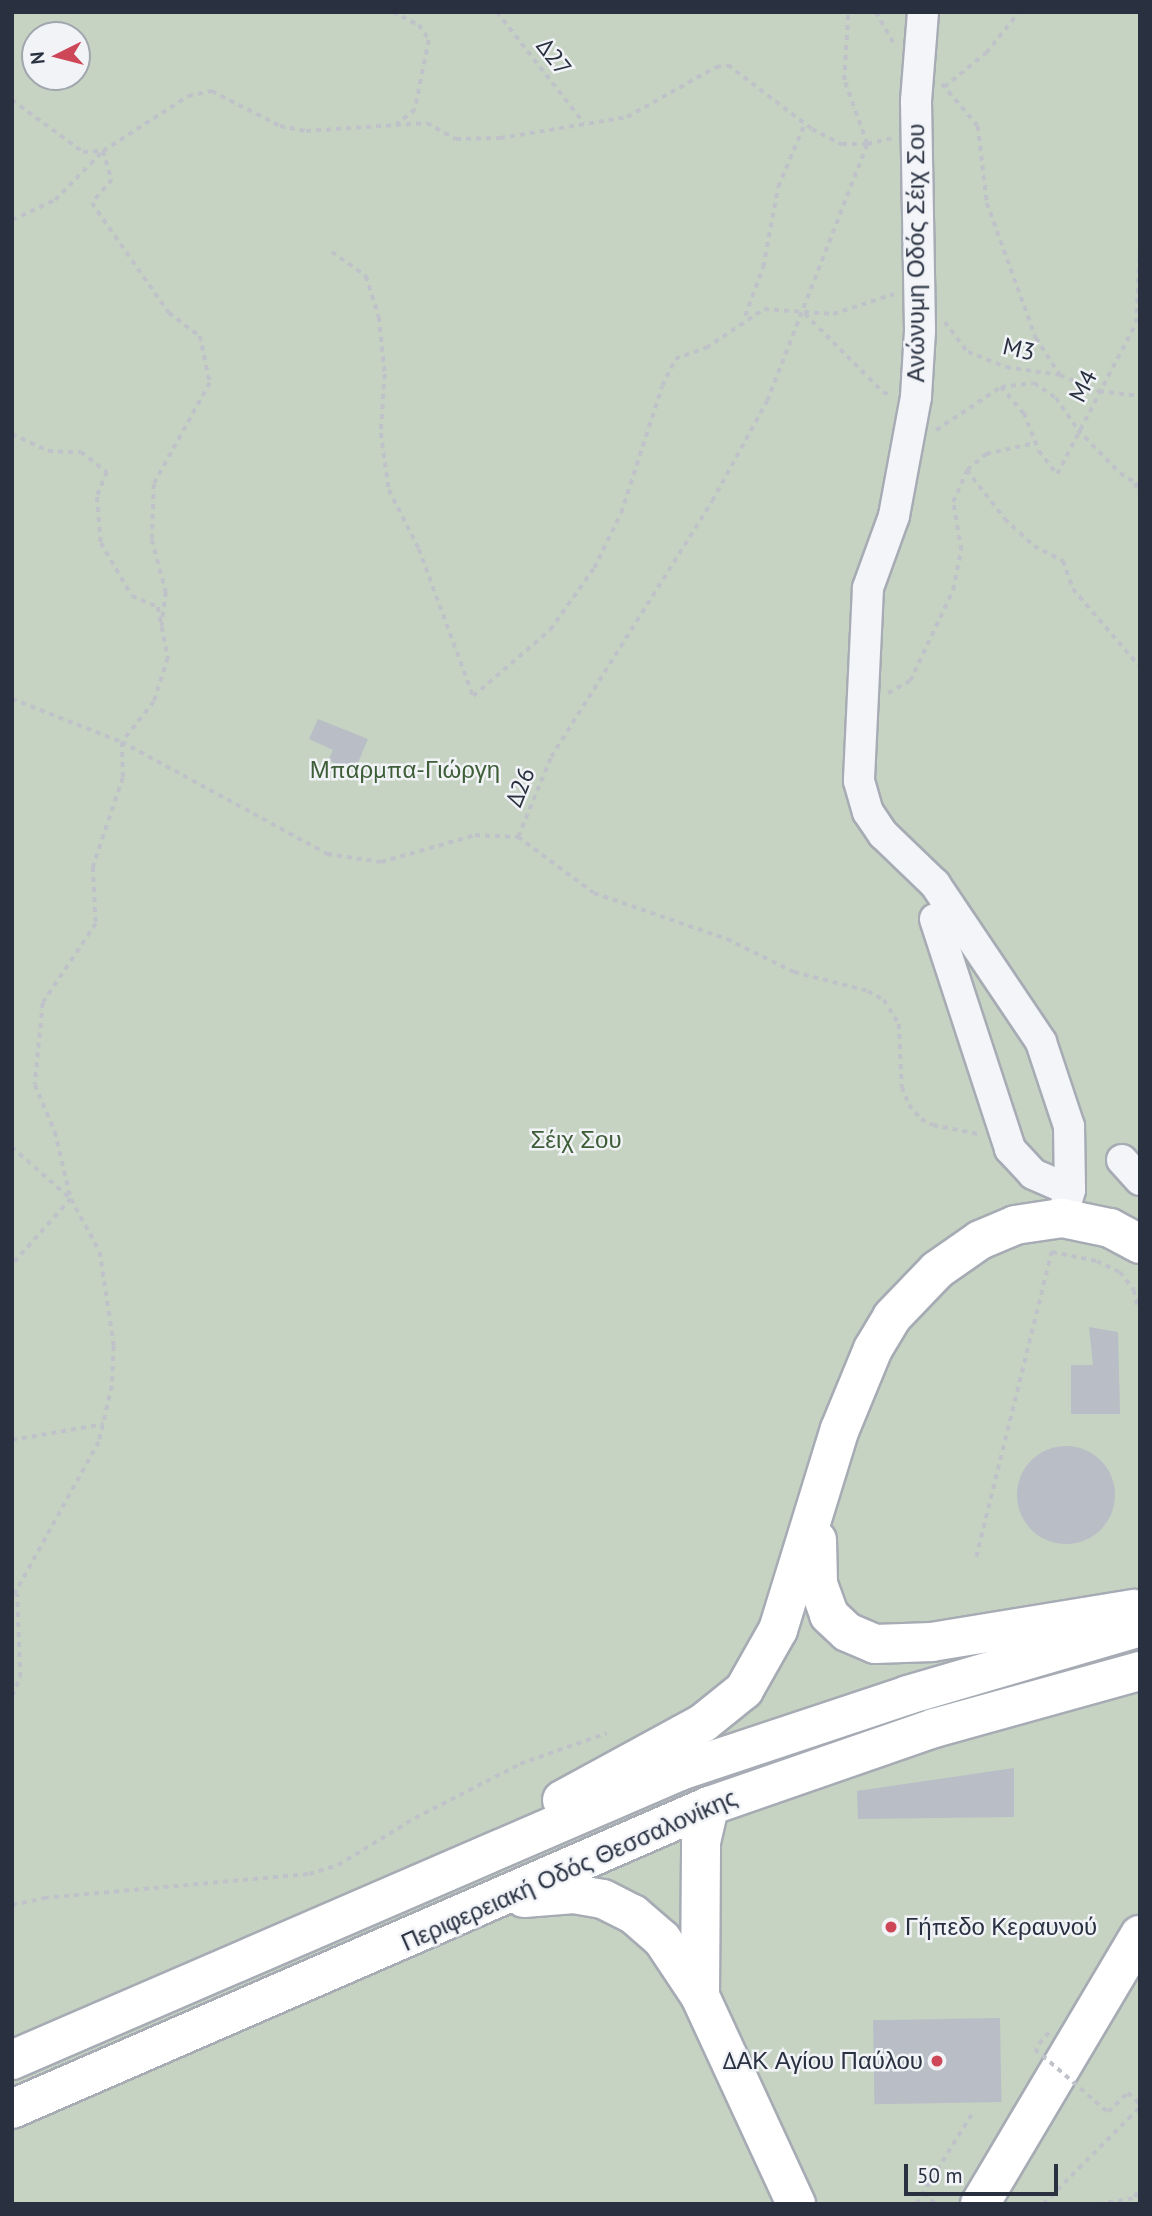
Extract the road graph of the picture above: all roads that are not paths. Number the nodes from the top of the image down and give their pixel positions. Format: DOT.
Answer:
graph roads {
  1 [pos="923,12"];
  2 [pos="935,919"];
  3 [pos="1061,1220"];
  4 [pos="1140,1244"];
  5 [pos="822,1491"];
  6 [pos="1140,1608"];
  7 [pos="1140,1627"];
  8 [pos="1140,1671"];
  9 [pos="709,1806"];
  10 [pos="523,1837"];
  11 [pos="1140,1935"];
  12 [pos="381,1951"];
  13 [pos="700,1996"];
  14 [pos="12,2060"];
  15 [pos="12,2109"];
  16 [pos="796,2204"];
  17 [pos="980,2204"];
  1 -- 3 [label="street, Ανώνυμη Οδός Σέιχ Σου"];
  2 -- 3 [label="street"];
  3 -- 4 [label="main road"];
  3 -- 5 [label="main road"];
  5 -- 6 [label="main road"];
  5 -- 10 [label="main road"];
  7 -- 10 [label="main road, Περιφερειακή Οδός Θεσσαλονίκης"];
  8 -- 9 [label="main road, Περιφερειακή Οδός Θεσσαλονίκης"];
  9 -- 12 [label="main road, Περιφερειακή Οδός Θεσσαλονίκης"];
  9 -- 13 [label="main road"];
  10 -- 14 [label="main road, Περιφερειακή Οδός Θεσσαλονίκης"];
  11 -- 17 [label="main road"];
  12 -- 13 [label="main road"];
  12 -- 15 [label="main road, Περιφερειακή Οδός Θεσσαλονίκης"];
  13 -- 16 [label="main road"];
}
